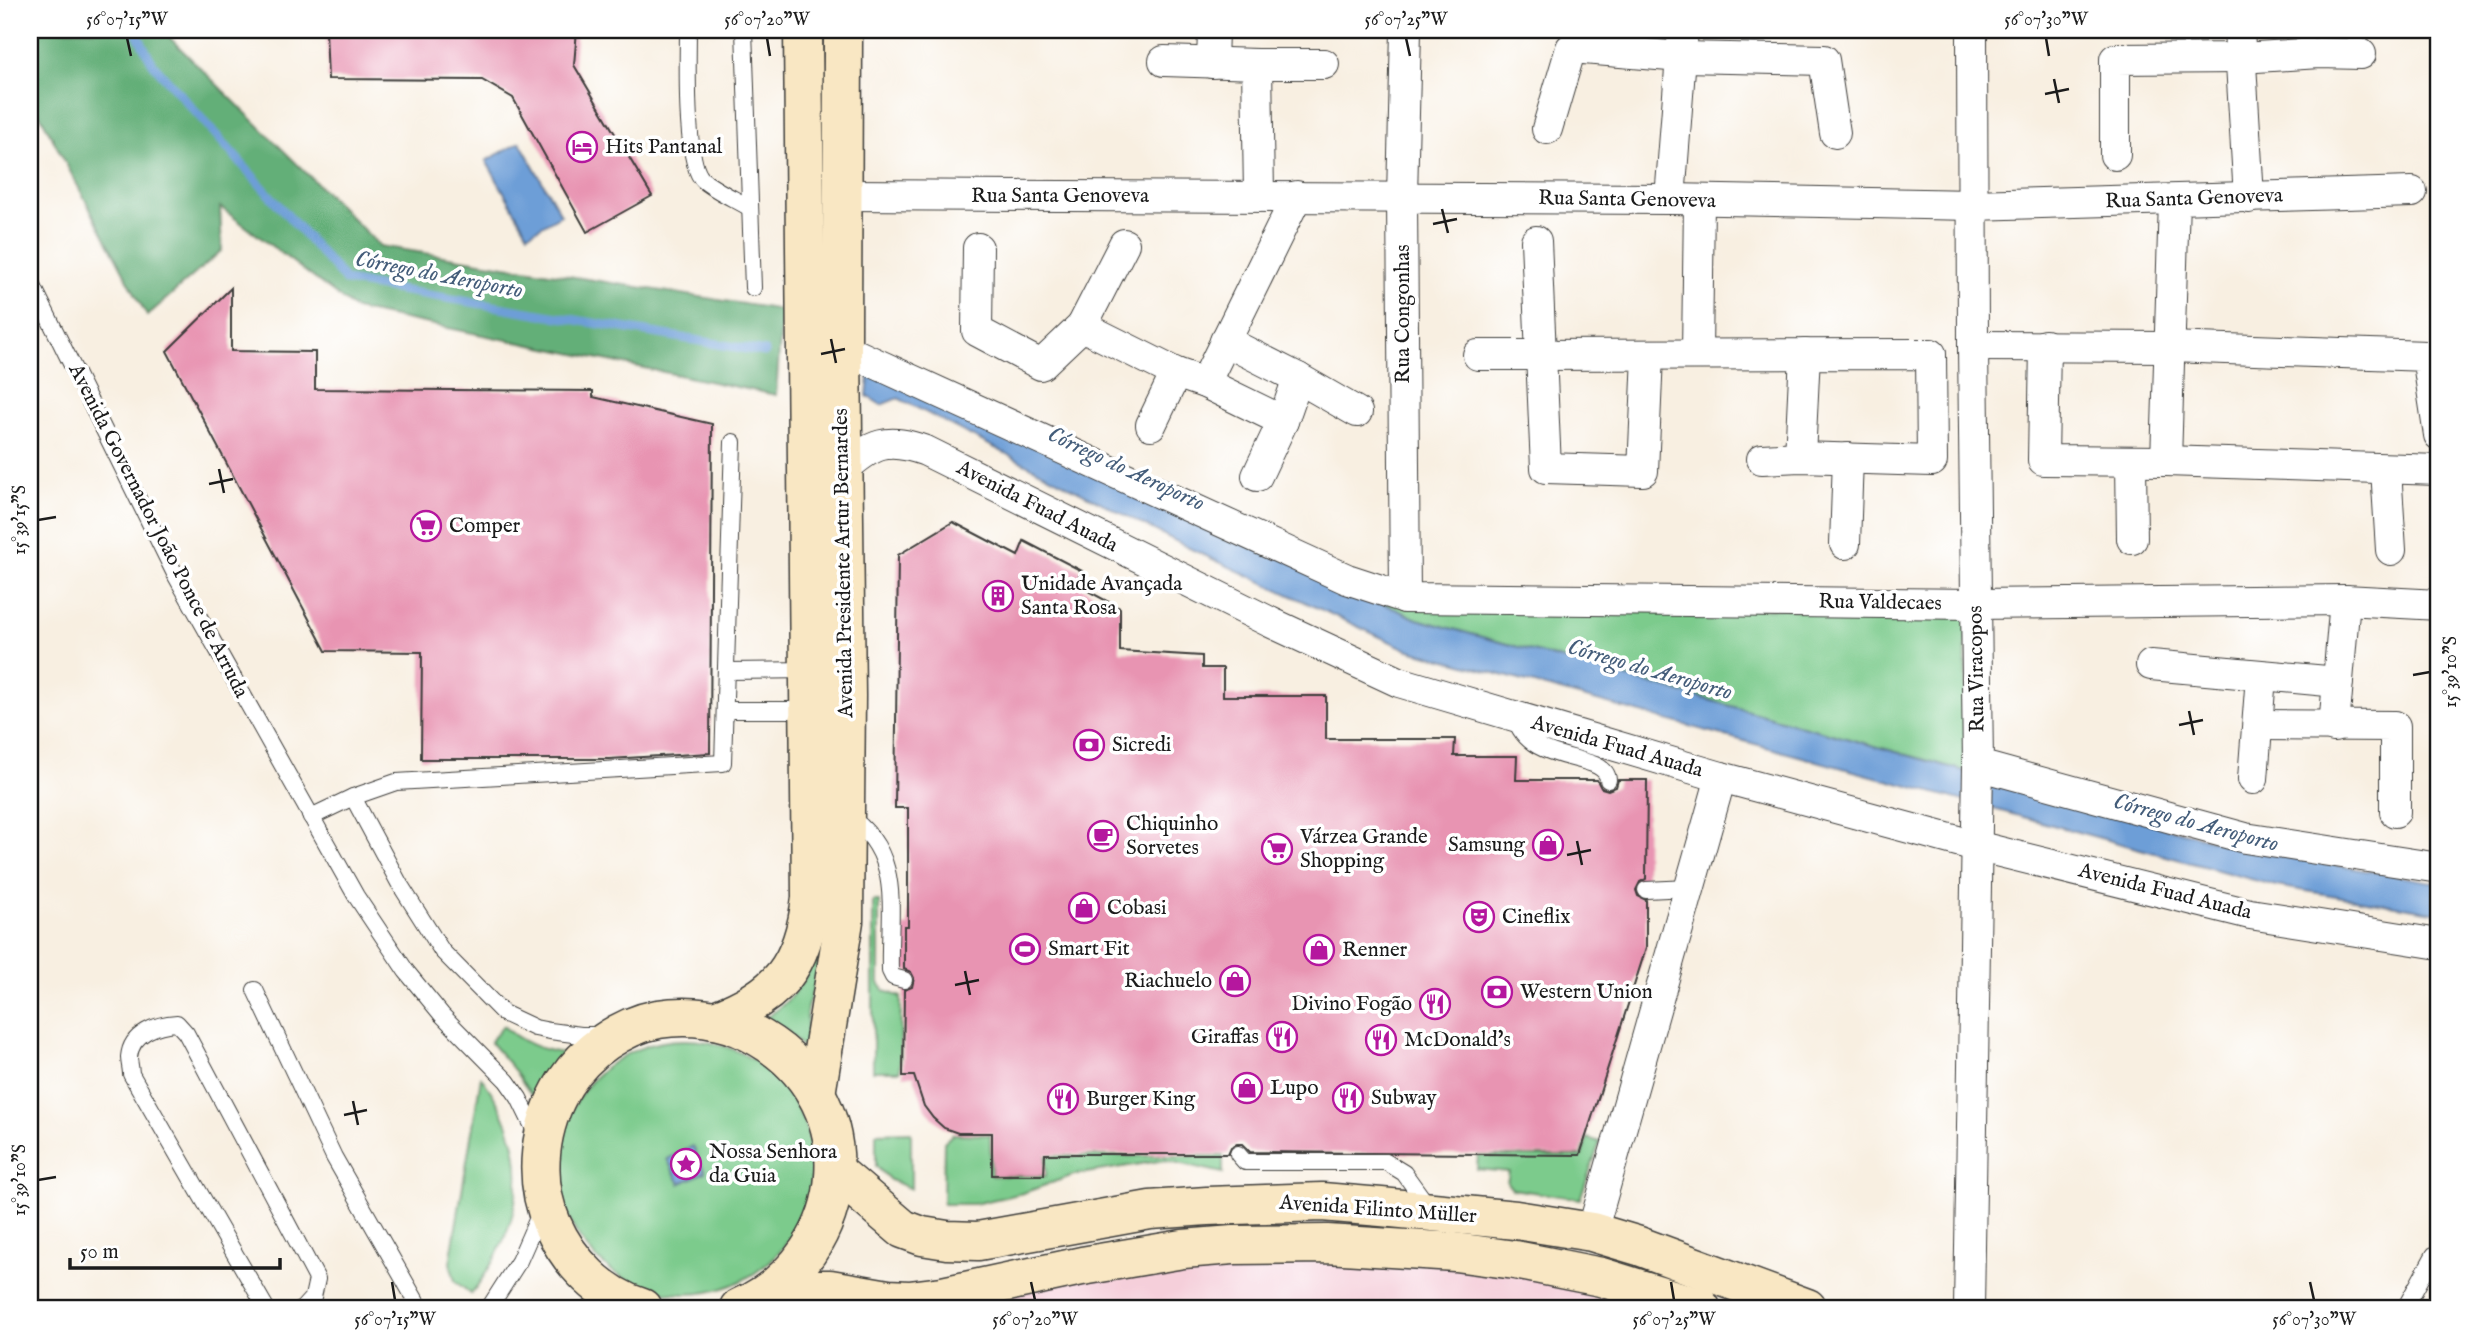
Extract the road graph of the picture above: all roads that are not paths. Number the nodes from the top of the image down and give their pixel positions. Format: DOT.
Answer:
graph roads {
  1 [pos="688,30"];
  2 [pos="744,30"];
  3 [pos="803,30"];
  4 [pos="843,30"];
  5 [pos="1213,30"];
  6 [pos="1406,30"];
  7 [pos="1972,30"];
  8 [pos="2319,41"];
  9 [pos="1683,43"];
  10 [pos="2240,44"];
  11 [pos="2361,54"];
  12 [pos="1164,61"];
  13 [pos="1212,63"];
  14 [pos="1257,64"];
  15 [pos="1324,64"];
  16 [pos="1547,129"];
  17 [pos="1836,133"];
  18 [pos="2115,155"];
  19 [pos="2412,191"];
  20 [pos="842,195"];
  21 [pos="1259,196"];
  22 [pos="1297,196"];
  23 [pos="1402,197"];
  24 [pos="2249,198"];
  25 [pos="1670,199"];
  26 [pos="2174,200"];
  27 [pos="1699,201"];
  28 [pos="1973,205"];
  29 [pos="750,208"];
  30 [pos="1536,241"];
  31 [pos="1124,244"];
  32 [pos="978,248"];
  33 [pos="30,281"];
  34 [pos="753,288"];
  35 [pos="1082,326"];
  36 [pos="1224,341"];
  37 [pos="2045,345"];
  38 [pos="1973,346"];
  39 [pos="2170,347"];
  40 [pos="842,348"];
  41 [pos="1697,354"];
  42 [pos="1805,354"];
  43 [pos="1478,355"];
  44 [pos="1540,355"];
  45 [pos="1648,355"];
  46 [pos="1176,373"];
  47 [pos="1298,378"];
  48 [pos="1205,383"];
  49 [pos="1357,412"];
  50 [pos="1283,421"];
  51 [pos="1151,425"];
  52 [pos="2439,435"];
  53 [pos="733,442"];
  54 [pos="1800,457"];
  55 [pos="1848,458"];
  56 [pos="1762,459"];
  57 [pos="2166,461"];
  58 [pos="2131,462"];
  59 [pos="2386,469"];
  60 [pos="844,470"];
  61 [pos="2439,470"];
  62 [pos="1257,476"];
  63 [pos="2132,539"];
  64 [pos="1845,544"];
  65 [pos="2391,550"];
  66 [pos="1405,598"];
  67 [pos="2345,600"];
  68 [pos="1976,604"];
  69 [pos="2439,605"];
  70 [pos="2151,666"];
  71 [pos="810,670"];
  72 [pos="726,671"];
  73 [pos="2261,676"];
  74 [pos="2338,682"];
  75 [pos="811,709"];
  76 [pos="724,710"];
  77 [pos="1515,716"];
  78 [pos="2258,725"];
  79 [pos="2334,727"];
  80 [pos="1978,766"];
  81 [pos="1721,777"];
  82 [pos="2253,779"];
  83 [pos="1608,780"];
  84 [pos="353,797"];
  85 [pos="2395,812"];
  86 [pos="845,814"];
  87 [pos="311,817"];
  88 [pos="1976,846"];
  89 [pos="2439,868"];
  90 [pos="1689,888"];
  91 [pos="1646,890"];
  92 [pos="2439,944"];
  93 [pos="904,981"];
  94 [pos="255,990"];
  95 [pos="715,1020"];
  96 [pos="629,1028"];
  97 [pos="816,1094"];
  98 [pos="541,1154"];
  99 [pos="1238,1154"];
  100 [pos="835,1171"];
  101 [pos="545,1202"];
  102 [pos="1431,1212"];
  103 [pos="1592,1233"];
  104 [pos="2434,1255"];
  105 [pos="604,1295"];
  106 [pos="751,1302"];
  107 [pos="265,1308"];
  108 [pos="303,1308"];
  109 [pos="420,1308"];
  110 [pos="489,1308"];
  111 [pos="642,1308"];
  112 [pos="1701,1308"];
  113 [pos="1807,1308"];
  114 [pos="1969,1308"];
  115 [pos="2405,1308"];
  1 -- 29 [label="lane"];
  2 -- 29 [label="lane"];
  3 -- 71 [label="main road, Avenida Presidente Artur Bernardes"];
  4 -- 20 [label="main road, Avenida Presidente Artur Bernardes"];
  5 -- 13 [label="street"];
  6 -- 23 [label="street, Rua Congonhas"];
  7 -- 28 [label="street, Rua Viracopos"];
  8 -- 10 [label="street"];
  8 -- 11 [label="street"];
  9 -- 16 [label="street"];
  9 -- 17 [label="street"];
  9 -- 25 [label="street"];
  10 -- 18 [label="street"];
  10 -- 24 [label="street"];
  12 -- 13 [label="street"];
  13 -- 14 [label="street"];
  14 -- 15 [label="street"];
  14 -- 21 [label="street"];
  19 -- 24 [label="street, Rua Santa Genoveva"];
  20 -- 21 [label="street, Rua Santa Genoveva"];
  20 -- 40 [label="main road, Avenida Presidente Artur Bernardes"];
  21 -- 22 [label="street, Rua Santa Genoveva"];
  22 -- 23 [label="street, Rua Santa Genoveva"];
  22 -- 36 [label="street"];
  23 -- 25 [label="street, Rua Santa Genoveva"];
  23 -- 66 [label="street, Rua Congonhas"];
  24 -- 26 [label="street, Rua Santa Genoveva"];
  25 -- 27 [label="street, Rua Santa Genoveva"];
  26 -- 28 [label="street, Rua Santa Genoveva"];
  26 -- 39 [label="street"];
  27 -- 28 [label="street, Rua Santa Genoveva"];
  27 -- 41 [label="street"];
  28 -- 38 [label="street, Rua Viracopos"];
  29 -- 34 [label="lane"];
  30 -- 44 [label="street"];
  31 -- 35 [label="street"];
  32 -- 35 [label="street"];
  33 -- 87 [label="lane, Avenida Governador João Ponce de Arruda"];
  35 -- 46 [label="street"];
  36 -- 47 [label="street"];
  36 -- 48 [label="street"];
  37 -- 38 [label="street"];
  37 -- 39 [label="street"];
  37 -- 58 [label="street"];
  38 -- 68 [label="street, Rua Viracopos"];
  39 -- 52 [label="street"];
  39 -- 57 [label="street"];
  40 -- 60 [label="main road, Avenida Presidente Artur Bernardes"];
  40 -- 66 [label="street"];
  41 -- 42 [label="street"];
  41 -- 45 [label="street"];
  42 -- 54 [label="street"];
  42 -- 55 [label="street"];
  43 -- 44 [label="street"];
  44 -- 45 [label="street"];
  44 -- 45 [label="street"];
  46 -- 48 [label="street"];
  46 -- 51 [label="street"];
  47 -- 49 [label="street"];
  47 -- 50 [label="street"];
  48 -- 50 [label="street"];
  50 -- 62 [label="street"];
  53 -- 72 [label="lane"];
  54 -- 55 [label="street"];
  54 -- 56 [label="street"];
  55 -- 64 [label="street"];
  57 -- 58 [label="street"];
  57 -- 59 [label="street"];
  58 -- 63 [label="street"];
  59 -- 61 [label="street"];
  59 -- 65 [label="street"];
  60 -- 77 [label="street, Avenida Fuad Auada"];
  60 -- 86 [label="main road, Avenida Presidente Artur Bernardes"];
  66 -- 68 [label="street, Rua Valdecaes"];
  67 -- 68 [label="street, Rua Valdecaes"];
  67 -- 69 [label="street, Rua Valdecaes"];
  67 -- 74 [label="street"];
  68 -- 80 [label="street, Rua Viracopos"];
  70 -- 73 [label="street"];
  71 -- 72 [label="lane"];
  71 -- 75 [label="main road, Avenida Presidente Artur Bernardes"];
  72 -- 76 [label="lane"];
  73 -- 74 [label="street"];
  73 -- 78 [label="street"];
  74 -- 79 [label="street"];
  75 -- 76 [label="lane"];
  75 -- 95 [label="main road, Avenida Presidente Artur Bernardes"];
  76 -- 84 [label="lane"];
  77 -- 81 [label="street, Avenida Fuad Auada"];
  77 -- 83 [label="lane"];
  78 -- 79 [label="street"];
  78 -- 82 [label="street"];
  79 -- 85 [label="street"];
  80 -- 88 [label="street, Rua Viracopos"];
  80 -- 89 [label="street"];
  81 -- 88 [label="street, Avenida Fuad Auada"];
  81 -- 90 [label="street"];
  84 -- 87 [label="lane"];
  84 -- 96 [label="lane"];
  86 -- 93 [label="lane"];
  86 -- 97 [label="main road, Avenida Presidente Artur Bernardes"];
  87 -- 98 [label="lane, Avenida Governador João Ponce de Arruda"];
  88 -- 92 [label="street, Avenida Fuad Auada"];
  88 -- 114 [label="street, Rua Viracopos"];
  90 -- 91 [label="lane"];
  90 -- 103 [label="street"];
  94 -- 109 [label="lane"];
  95 -- 96 [label="main road"];
  95 -- 97 [label="main road"];
  96 -- 98 [label="main road"];
  97 -- 100 [label="main road"];
  98 -- 101 [label="main road"];
  99 -- 102 [label="lane"];
  100 -- 102 [label="main road, Avenida Filinto Müller"];
  100 -- 106 [label="main road"];
  101 -- 105 [label="main road"];
  101 -- 110 [label="lane"];
  102 -- 103 [label="main road, Avenida Filinto Müller"];
  103 -- 113 [label="main road, Avenida Filinto Müller"];
  104 -- 115 [label="lane"];
  105 -- 111 [label="main road"];
  106 -- 112 [label="main road, Avenida Filinto Müller"];
  107 -- 108 [label="lane"];
}
